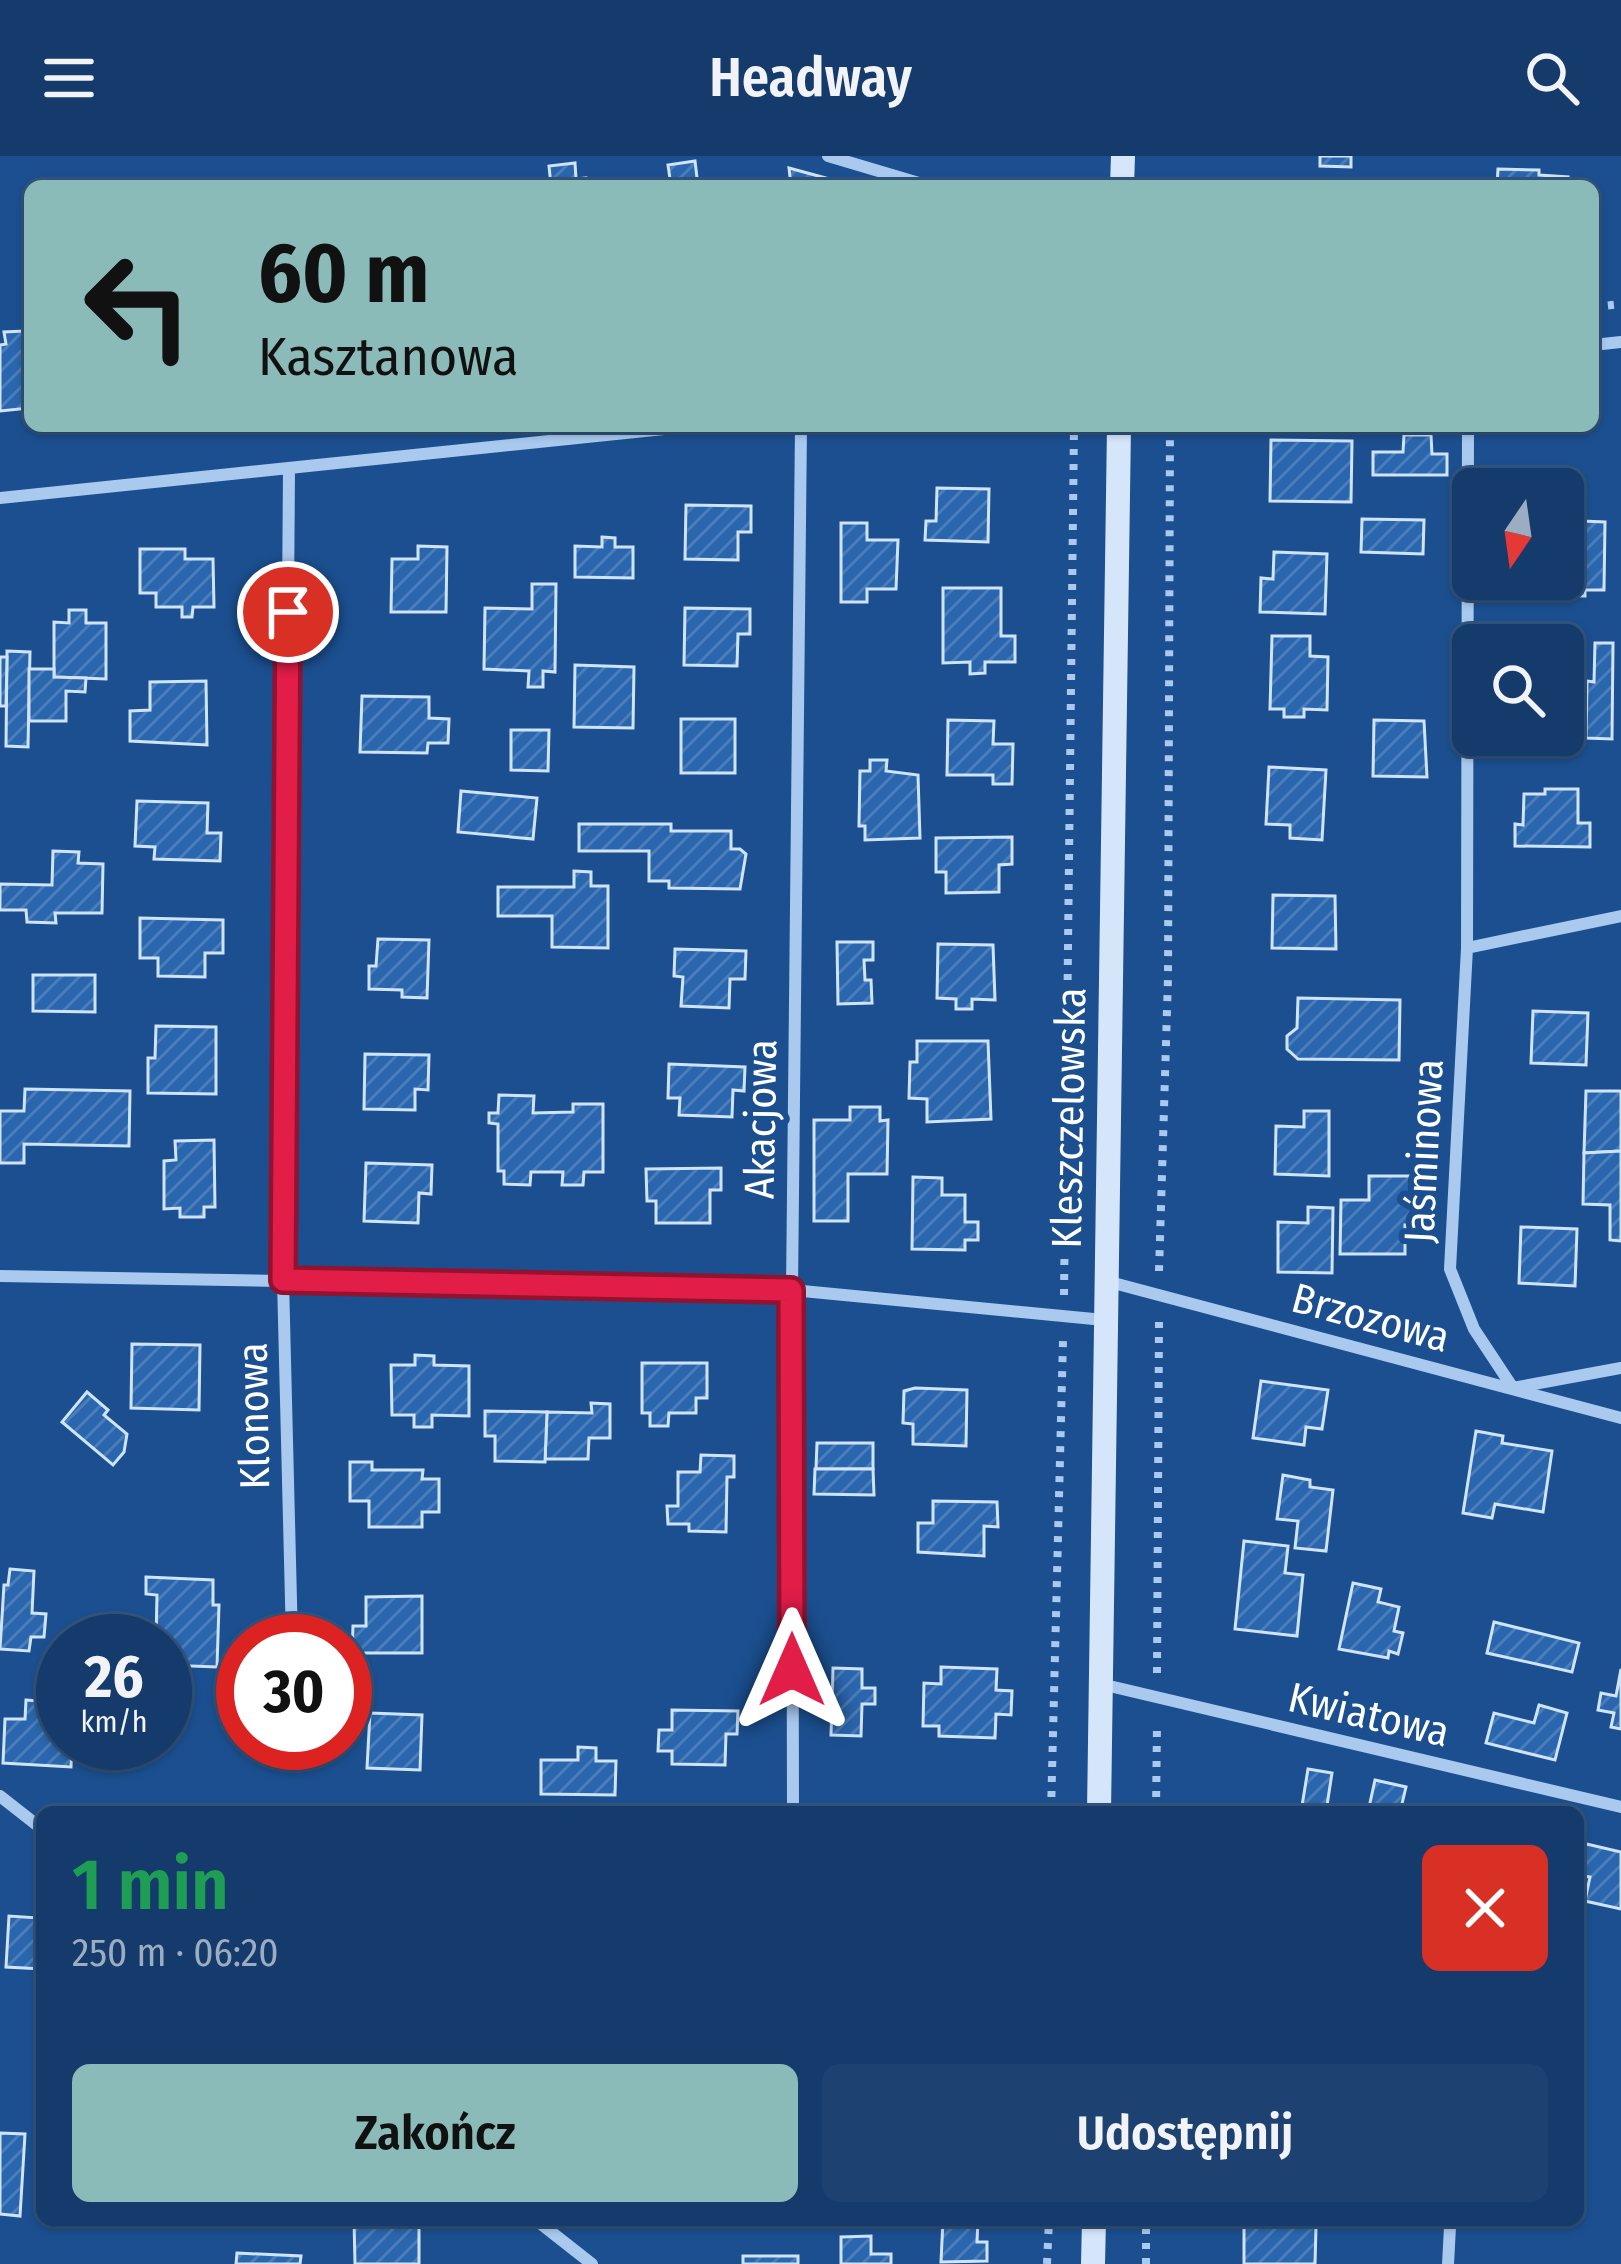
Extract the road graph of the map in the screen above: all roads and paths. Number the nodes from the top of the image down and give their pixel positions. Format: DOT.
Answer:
graph roads {
  1 [pos="828,156"];
  2 [pos="909,180"];
  3 [pos="637,432"];
  4 [pos="801,432"];
  5 [pos="1074,432"];
  6 [pos="1119,432"];
  7 [pos="1171,432"];
  8 [pos="1468,432"];
  9 [pos="289,469"];
  10 [pos="0,498"];
  11 [pos="1621,916"];
  12 [pos="1467,948"];
  13 [pos="0,1276"];
  14 [pos="283,1280"];
  15 [pos="1105,1280"];
  16 [pos="791,1290"];
  17 [pos="1159,1295"];
  18 [pos="1064,1316"];
  19 [pos="1104,1320"];
  20 [pos="1621,1368"];
  21 [pos="1513,1388"];
  22 [pos="1621,1418"];
  23 [pos="291,1614"];
  24 [pos="1101,1684"];
  25 [pos="1157,1698"];
  26 [pos="0,1796"];
  27 [pos="793,1806"];
  28 [pos="1051,1806"];
  29 [pos="1099,1806"];
  30 [pos="1156,1806"];
  31 [pos="1621,1807"];
  32 [pos="36,1824"];
  33 [pos="544,2226"];
  34 [pos="1048,2226"];
  35 [pos="1094,2226"];
  36 [pos="1147,2226"];
  37 [pos="1450,2227"];
  38 [pos="592,2264"];
  39 [pos="1047,2264"];
  40 [pos="1093,2264"];
  41 [pos="1146,2264"];
  42 [pos="1448,2264"];
  1 -- 2 [label="street"];
  3 -- 9 [label="street"];
  4 -- 16 [label="street, Akacjowa"];
  5 -- 18 [label="path"];
  6 -- 15 [label="main road, Kleszczelowska"];
  7 -- 17 [label="path"];
  8 -- 12 [label="street, Jaśminowa"];
  9 -- 10 [label="street"];
  9 -- 14 [label="street, Klonowa"];
  11 -- 12 [label="street"];
  12 -- 21 [label="street, Jaśminowa"];
  13 -- 14 [label="street"];
  14 -- 16 [label="street"];
  14 -- 23 [label="street, Klonowa"];
  15 -- 17 [label="street, Brzozowa"];
  15 -- 19 [label="main road, Kleszczelowska"];
  16 -- 18 [label="street"];
  16 -- 27 [label="street, Akacjowa"];
  17 -- 21 [label="street, Brzozowa"];
  17 -- 25 [label="path"];
  18 -- 19 [label="street"];
  18 -- 28 [label="path"];
  19 -- 24 [label="main road, Kleszczelowska"];
  20 -- 21 [label="street"];
  21 -- 22 [label="street, Brzozowa"];
  24 -- 25 [label="street, Kwiatowa"];
  24 -- 29 [label="main road, Kleszczelowska"];
  25 -- 30 [label="path"];
  25 -- 31 [label="street, Kwiatowa"];
  26 -- 32 [label="street"];
  33 -- 38 [label="street"];
  34 -- 39 [label="path"];
  35 -- 40 [label="main road"];
  36 -- 41 [label="path"];
  37 -- 42 [label="street"];
}
